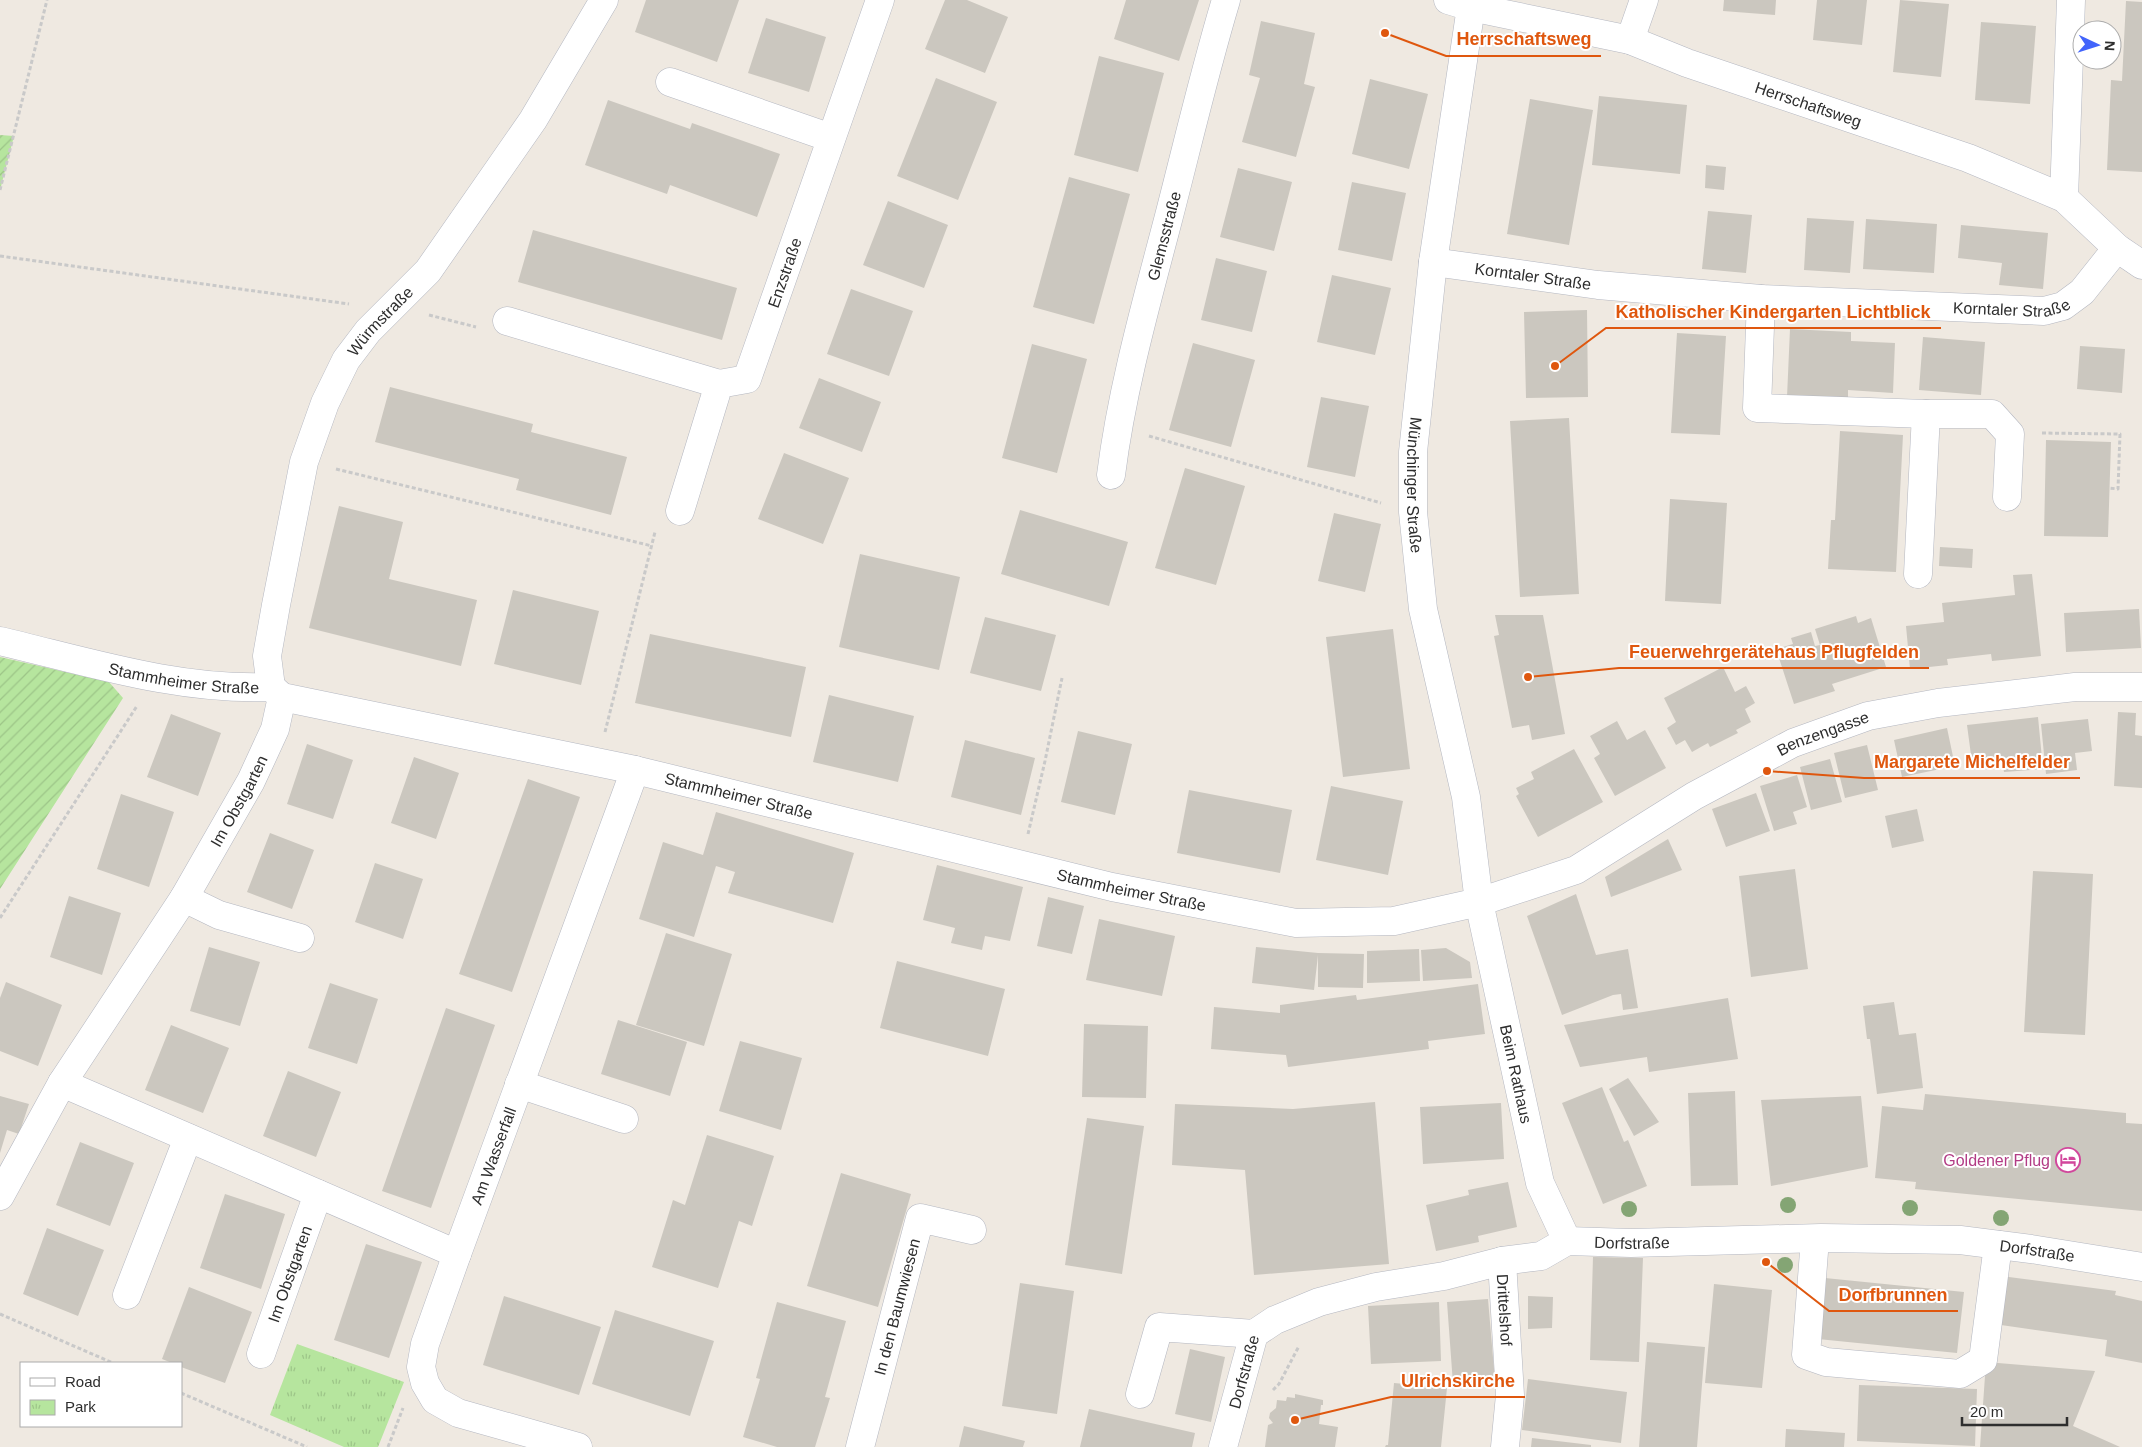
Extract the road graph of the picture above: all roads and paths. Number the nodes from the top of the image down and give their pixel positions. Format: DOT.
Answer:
graph roads {
  1 [pos="47,0"];
  2 [pos="604,0"];
  3 [pos="880,0"];
  4 [pos="1226,0"];
  5 [pos="1644,0"];
  6 [pos="2071,0"];
  7 [pos="1459,4"];
  8 [pos="1630,40"];
  9 [pos="670,82"];
  10 [pos="831,138"];
  11 [pos="0,190"];
  12 [pos="2064,198"];
  13 [pos="2117,248"];
  14 [pos="0,256"];
  15 [pos="1433,262"];
  16 [pos="2142,265"];
  17 [pos="1762,299"];
  18 [pos="393,308"];
  19 [pos="507,321"];
  20 [pos="719,384"];
  21 [pos="1926,414"];
  22 [pos="1117,427"];
  23 [pos="2010,434"];
  24 [pos="304,462"];
  25 [pos="1111,475"];
  26 [pos="2109,488"];
  27 [pos="2007,496"];
  28 [pos="680,511"];
  29 [pos="1413,512"];
  30 [pos="1918,574"];
  31 [pos="0,641"];
  32 [pos="155,678"];
  33 [pos="1062,678"];
  34 [pos="2142,687"];
  35 [pos="276,692"];
  36 [pos="597,762"];
  37 [pos="635,770"];
  38 [pos="1020,864"];
  39 [pos="184,898"];
  40 [pos="1479,902"];
  41 [pos="0,918"];
  42 [pos="300,938"];
  43 [pos="62,1084"];
  44 [pos="519,1084"];
  45 [pos="624,1118"];
  46 [pos="188,1138"];
  47 [pos="318,1194"];
  48 [pos="0,1196"];
  49 [pos="972,1230"];
  50 [pos="1815,1239"];
  51 [pos="1567,1241"];
  52 [pos="1998,1245"];
  53 [pos="457,1254"];
  54 [pos="1502,1261"];
  55 [pos="2142,1267"];
  56 [pos="127,1295"];
  57 [pos="0,1314"];
  58 [pos="1254,1334"];
  59 [pos="261,1354"];
  60 [pos="111,1362"];
  61 [pos="182,1393"];
  62 [pos="1140,1394"];
  63 [pos="549,1443"];
  64 [pos="307,1447"];
  65 [pos="578,1447"];
  66 [pos="860,1447"];
  67 [pos="1223,1447"];
  68 [pos="1505,1447"];
  1 -- 11 [label="path"];
  2 -- 18 [label="street, Würmstraße"];
  3 -- 10 [label="street, Enzstraße"];
  4 -- 22 [label="street, Glemsstraße"];
  5 -- 8 [label="street"];
  6 -- 12 [label="street"];
  7 -- 8 [label="street, Herrschaftsweg"];
  7 -- 15 [label="street, Münchinger Straße"];
  8 -- 12 [label="street, Herrschaftsweg"];
  9 -- 10 [label="street"];
  10 -- 20 [label="street, Enzstraße"];
  12 -- 13 [label="street, Herrschaftsweg"];
  13 -- 16 [label="street, Herrschaftsweg"];
  13 -- 17 [label="street, Korntaler Straße"];
  14 -- 18 [label="path"];
  15 -- 17 [label="street, Korntaler Straße"];
  15 -- 29 [label="street, Münchinger Straße"];
  17 -- 21 [label="street"];
  18 -- 19 [label="path"];
  18 -- 24 [label="street, Würmstraße"];
  19 -- 20 [label="street, Enzstraße"];
  20 -- 28 [label="street"];
  21 -- 23 [label="street"];
  21 -- 30 [label="street"];
  22 -- 25 [label="street, Glemsstraße"];
  22 -- 29 [label="path"];
  23 -- 26 [label="path"];
  23 -- 27 [label="street"];
  24 -- 35 [label="street, Würmstraße"];
  24 -- 36 [label="path"];
  29 -- 40 [label="street, Münchinger Straße"];
  31 -- 32 [label="street, Stammheimer Straße"];
  32 -- 35 [label="street, Stammheimer Straße"];
  32 -- 41 [label="path"];
  33 -- 38 [label="path"];
  34 -- 40 [label="street, Benzengasse"];
  35 -- 36 [label="street, Stammheimer Straße"];
  35 -- 39 [label="street, Im Obstgarten"];
  36 -- 37 [label="street, Stammheimer Straße"];
  37 -- 38 [label="street, Stammheimer Straße"];
  37 -- 44 [label="street, Am Wasserfall"];
  38 -- 40 [label="street, Stammheimer Straße"];
  39 -- 42 [label="street"];
  39 -- 43 [label="street, Im Obstgarten"];
  40 -- 51 [label="street, Beim Rathaus"];
  43 -- 46 [label="street"];
  43 -- 48 [label="street, Im Obstgarten"];
  44 -- 45 [label="street"];
  44 -- 53 [label="street, Am Wasserfall"];
  46 -- 47 [label="street"];
  46 -- 56 [label="street"];
  47 -- 53 [label="street"];
  47 -- 59 [label="street, Im Obstgarten"];
  49 -- 66 [label="street, In den Baumwiesen"];
  50 -- 51 [label="street, Dorfstraße"];
  50 -- 52 [label="street, Dorfstraße"];
  50 -- 52 [label="street"];
  51 -- 54 [label="street, Dorfstraße"];
  52 -- 55 [label="street, Dorfstraße"];
  53 -- 63 [label="street, Am Wasserfall"];
  54 -- 58 [label="street, Dorfstraße"];
  54 -- 68 [label="street, Drittelshof"];
  57 -- 60 [label="path"];
  58 -- 62 [label="street"];
  58 -- 67 [label="street, Dorfstraße"];
  61 -- 64 [label="path"];
  63 -- 65 [label="street, Am Wasserfall"];
}
